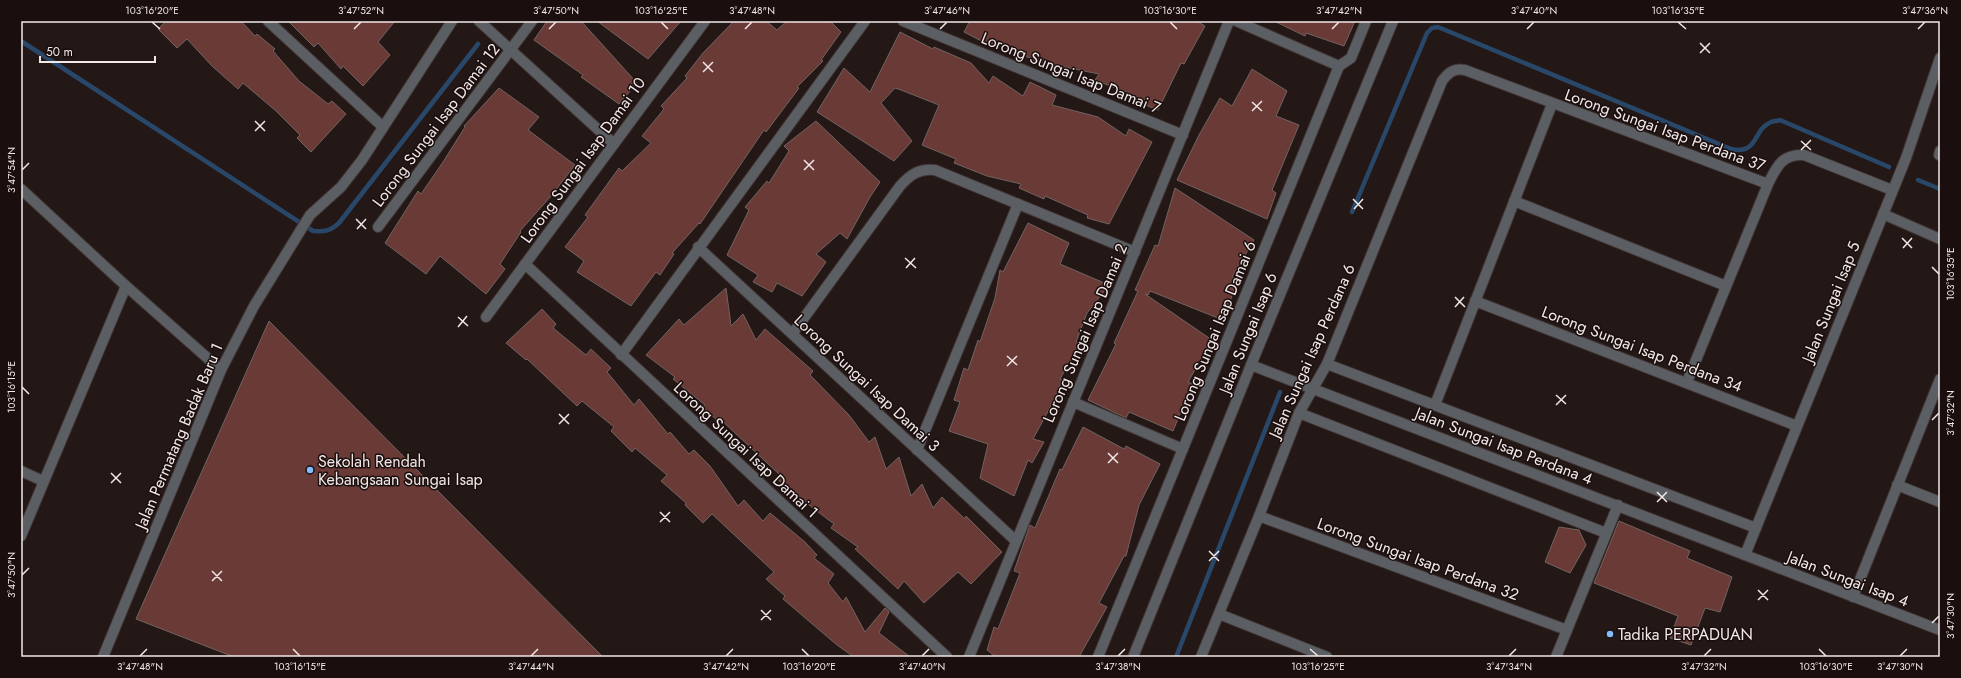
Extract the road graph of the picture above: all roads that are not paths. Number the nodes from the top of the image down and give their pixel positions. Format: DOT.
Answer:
graph roads {
  1 [pos="268,21"];
  2 [pos="452,21"];
  3 [pos="479,21"];
  4 [pos="532,21"];
  5 [pos="705,21"];
  6 [pos="865,21"];
  7 [pos="903,21"];
  8 [pos="1229,21"];
  9 [pos="1236,21"];
  10 [pos="1366,21"];
  11 [pos="1393,21"];
  12 [pos="510,50"];
  13 [pos="1940,58"];
  14 [pos="1339,66"];
  15 [pos="1552,104"];
  16 [pos="383,127"];
  17 [pos="1183,135"];
  18 [pos="614,144"];
  19 [pos="1768,184"];
  20 [pos="21,189"];
  21 [pos="1892,190"];
  22 [pos="1514,202"];
  23 [pos="1018,204"];
  24 [pos="1883,214"];
  25 [pos="378,227"];
  26 [pos="1940,239"];
  27 [pos="698,247"];
  28 [pos="1135,252"];
  29 [pos="525,264"];
  30 [pos="126,286"];
  31 [pos="1726,286"];
  32 [pos="1475,301"];
  33 [pos="486,317"];
  34 [pos="793,333"];
  35 [pos="621,355"];
  36 [pos="1327,364"];
  37 [pos="1251,365"];
  38 [pos="221,370"];
  39 [pos="1940,379"];
  40 [pos="1687,382"];
  41 [pos="1313,389"];
  42 [pos="1073,402"];
  43 [pos="1435,405"];
  44 [pos="1299,413"];
  45 [pos="1798,426"];
  46 [pos="1183,449"];
  47 [pos="917,450"];
  48 [pos="21,471"];
  49 [pos="43,480"];
  50 [pos="1897,485"];
  51 [pos="1940,502"];
  52 [pos="1618,505"];
  53 [pos="1259,516"];
  54 [pos="1756,528"];
  55 [pos="1606,533"];
  56 [pos="21,536"];
  57 [pos="1016,541"];
  58 [pos="1745,555"];
  59 [pos="1853,597"];
  60 [pos="1219,614"];
  61 [pos="1566,630"];
  62 [pos="1940,630"];
  63 [pos="1315,655"];
  64 [pos="103,657"];
  65 [pos="947,657"];
  66 [pos="969,657"];
  67 [pos="1098,657"];
  68 [pos="1133,657"];
  69 [pos="1201,657"];
  70 [pos="1327,657"];
  71 [pos="1556,657"];
  1 -- 16 [label="street"];
  2 -- 16 [label="street, Jalan Permatang Badak Baru 1"];
  3 -- 12 [label="street"];
  4 -- 12 [label="street, Lorong Sungai Isap Damai 12"];
  5 -- 18 [label="street, Lorong Sungai Isap Damai 10"];
  6 -- 27 [label="street"];
  7 -- 17 [label="street, Lorong Sungai Isap Damai 7"];
  8 -- 17 [label="street, Lorong Sungai Isap Damai 2"];
  9 -- 14 [label="street"];
  10 -- 14 [label="street, Lorong Sungai Isap Damai 6"];
  11 -- 37 [label="street, Jalan Sungai Isap 6"];
  12 -- 18 [label="street"];
  12 -- 25 [label="street, Lorong Sungai Isap Damai 12"];
  13 -- 21 [label="street, Jalan Sungai Isap 5"];
  14 -- 46 [label="street, Lorong Sungai Isap Damai 6"];
  15 -- 19 [label="street, Lorong Sungai Isap Perdana 37"];
  15 -- 22 [label="street"];
  15 -- 36 [label="street, Jalan Sungai Isap Perdana 6"];
  16 -- 38 [label="street, Jalan Permatang Badak Baru 1"];
  17 -- 28 [label="street, Lorong Sungai Isap Damai 2"];
  18 -- 29 [label="street, Lorong Sungai Isap Damai 10"];
  19 -- 21 [label="street"];
  19 -- 31 [label="street"];
  20 -- 30 [label="street"];
  21 -- 24 [label="street, Jalan Sungai Isap 5"];
  22 -- 31 [label="street"];
  22 -- 32 [label="street"];
  23 -- 28 [label="street"];
  23 -- 34 [label="street"];
  23 -- 47 [label="street"];
  24 -- 26 [label="street"];
  24 -- 45 [label="street, Jalan Sungai Isap 5"];
  27 -- 34 [label="street, Lorong Sungai Isap Damai 3"];
  27 -- 35 [label="street"];
  28 -- 42 [label="street, Lorong Sungai Isap Damai 2"];
  29 -- 33 [label="street, Lorong Sungai Isap Damai 10"];
  29 -- 35 [label="street, Lorong Sungai Isap Damai 1"];
  30 -- 38 [label="street"];
  30 -- 49 [label="street"];
  31 -- 40 [label="street"];
  32 -- 40 [label="street, Lorong Sungai Isap Perdana 34"];
  32 -- 43 [label="street"];
  34 -- 47 [label="street, Lorong Sungai Isap Damai 3"];
  35 -- 65 [label="street, Lorong Sungai Isap Damai 1"];
  36 -- 41 [label="street, Jalan Sungai Isap Perdana 6"];
  36 -- 43 [label="street"];
  37 -- 41 [label="street, Jalan Sungai Isap Perdana 4"];
  37 -- 68 [label="street, Jalan Sungai Isap 6"];
  38 -- 64 [label="street, Jalan Permatang Badak Baru 1"];
  39 -- 50 [label="street"];
  40 -- 45 [label="street, Lorong Sungai Isap Perdana 34"];
  41 -- 44 [label="street, Jalan Sungai Isap Perdana 6"];
  41 -- 52 [label="street, Jalan Sungai Isap Perdana 4"];
  42 -- 46 [label="street"];
  42 -- 57 [label="street, Lorong Sungai Isap Damai 2"];
  43 -- 54 [label="street"];
  44 -- 53 [label="street, Jalan Sungai Isap Perdana 6"];
  44 -- 55 [label="street"];
  45 -- 54 [label="street, Jalan Sungai Isap 5"];
  46 -- 67 [label="street, Lorong Sungai Isap Damai 6"];
  47 -- 57 [label="street, Lorong Sungai Isap Damai 3"];
  48 -- 49 [label="street"];
  49 -- 56 [label="street"];
  50 -- 51 [label="street"];
  50 -- 59 [label="street"];
  52 -- 55 [label="street"];
  52 -- 58 [label="street, Jalan Sungai Isap Perdana 4"];
  53 -- 60 [label="street, Jalan Sungai Isap Perdana 6"];
  53 -- 61 [label="street, Lorong Sungai Isap Perdana 32"];
  54 -- 58 [label="street, Jalan Sungai Isap 5"];
  55 -- 61 [label="street"];
  57 -- 66 [label="street, Lorong Sungai Isap Damai 2"];
  58 -- 59 [label="street, Jalan Sungai Isap 4"];
  59 -- 62 [label="street, Jalan Sungai Isap 4"];
  60 -- 63 [label="street"];
  60 -- 69 [label="street, Jalan Sungai Isap Perdana 6"];
  61 -- 71 [label="street"];
  63 -- 70 [label="street"];
}
